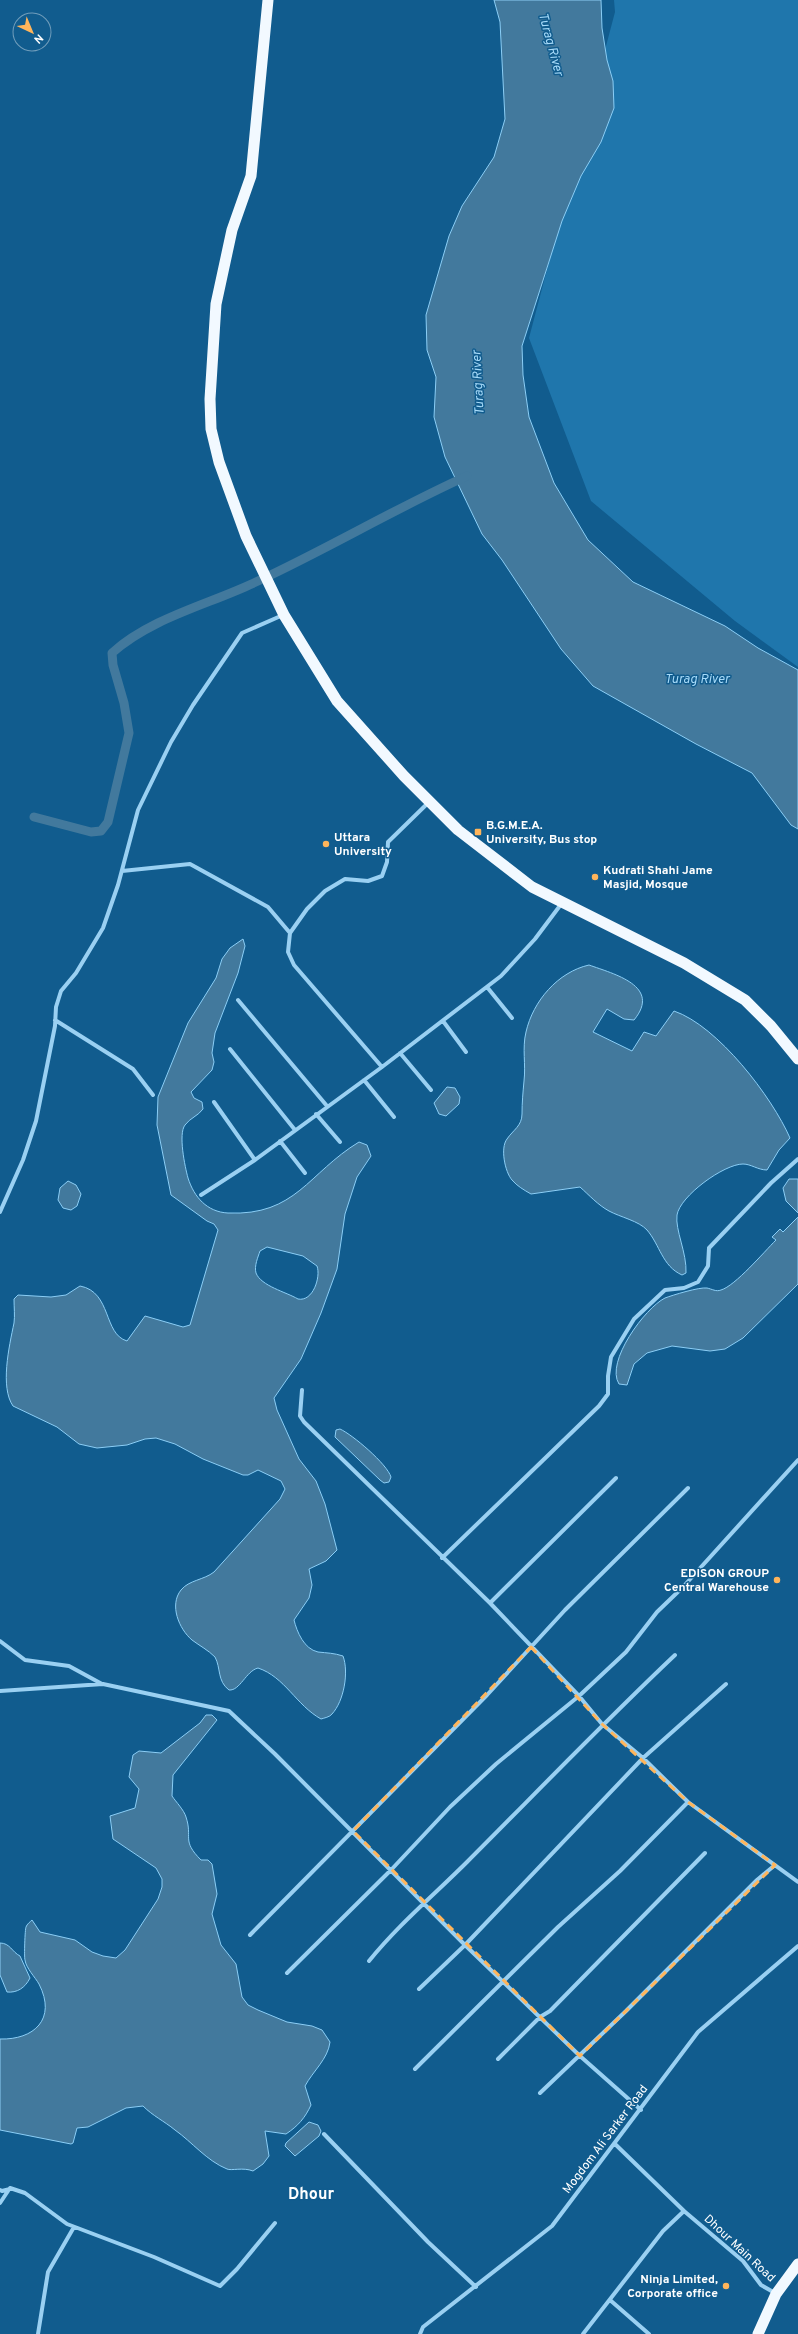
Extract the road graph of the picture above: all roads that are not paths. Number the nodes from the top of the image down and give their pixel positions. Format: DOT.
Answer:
graph roads {
  1 [pos="268,0"];
  2 [pos="282,610"];
  3 [pos="430,802"];
  4 [pos="122,871"];
  5 [pos="562,902"];
  6 [pos="290,933"];
  7 [pos="487,987"];
  8 [pos="238,1000"];
  9 [pos="512,1018"];
  10 [pos="56,1020"];
  11 [pos="443,1021"];
  12 [pos="230,1049"];
  13 [pos="466,1052"];
  14 [pos="400,1054"];
  15 [pos="798,1059"];
  16 [pos="382,1068"];
  17 [pos="364,1080"];
  18 [pos="431,1090"];
  19 [pos="153,1095"];
  20 [pos="214,1102"];
  21 [pos="326,1106"];
  22 [pos="316,1114"];
  23 [pos="394,1117"];
  24 [pos="295,1130"];
  25 [pos="280,1142"];
  26 [pos="340,1142"];
  27 [pos="798,1159"];
  28 [pos="255,1160"];
  29 [pos="304,1173"];
  30 [pos="201,1195"];
  31 [pos="0,1212"];
  32 [pos="302,1390"];
  33 [pos="798,1460"];
  34 [pos="616,1478"];
  35 [pos="688,1488"];
  36 [pos="442,1558"];
  37 [pos="490,1603"];
  38 [pos="0,1641"];
  39 [pos="531,1648"];
  40 [pos="675,1655"];
  41 [pos="102,1684"];
  42 [pos="726,1684"];
  43 [pos="0,1690"];
  44 [pos="579,1696"];
  45 [pos="602,1724"];
  46 [pos="643,1758"];
  47 [pos="688,1802"];
  48 [pos="353,1831"];
  49 [pos="705,1853"];
  50 [pos="775,1865"];
  51 [pos="391,1870"];
  52 [pos="798,1882"];
  53 [pos="423,1903"];
  54 [pos="250,1935"];
  55 [pos="466,1945"];
  56 [pos="798,1946"];
  57 [pos="369,1961"];
  58 [pos="287,1973"];
  59 [pos="504,1982"];
  60 [pos="420,1989"];
  61 [pos="540,2017"];
  62 [pos="580,2056"];
  63 [pos="498,2059"];
  64 [pos="415,2069"];
  65 [pos="540,2093"];
  66 [pos="641,2110"];
  67 [pos="324,2134"];
  68 [pos="615,2144"];
  69 [pos="10,2188"];
  70 [pos="0,2190"];
  71 [pos="0,2203"];
  72 [pos="684,2211"];
  73 [pos="275,2223"];
  74 [pos="74,2227"];
  75 [pos="798,2264"];
  76 [pos="476,2287"];
  77 [pos="776,2294"];
  78 [pos="610,2300"];
  79 [pos="38,2334"];
  80 [pos="420,2334"];
  81 [pos="583,2334"];
  82 [pos="649,2334"];
  83 [pos="758,2334"];
  1 -- 2 [label="highway"];
  2 -- 3 [label="highway"];
  2 -- 4 [label="street"];
  3 -- 5 [label="highway"];
  3 -- 6 [label="street"];
  4 -- 6 [label="street"];
  4 -- 10 [label="street"];
  5 -- 7 [label="street"];
  5 -- 15 [label="highway"];
  6 -- 16 [label="street"];
  7 -- 9 [label="street"];
  7 -- 11 [label="street"];
  8 -- 21 [label="street"];
  10 -- 19 [label="street"];
  10 -- 31 [label="street"];
  11 -- 13 [label="street"];
  11 -- 14 [label="street"];
  12 -- 24 [label="street"];
  14 -- 16 [label="street"];
  14 -- 18 [label="street"];
  16 -- 17 [label="street"];
  17 -- 21 [label="street"];
  17 -- 23 [label="street"];
  20 -- 28 [label="street"];
  21 -- 22 [label="street"];
  22 -- 24 [label="street"];
  22 -- 26 [label="street"];
  24 -- 25 [label="street"];
  25 -- 28 [label="street"];
  25 -- 29 [label="street"];
  27 -- 36 [label="street"];
  28 -- 30 [label="street"];
  32 -- 36 [label="street"];
  33 -- 44 [label="street"];
  34 -- 37 [label="street"];
  35 -- 39 [label="street"];
  36 -- 37 [label="street"];
  37 -- 39 [label="street"];
  38 -- 41 [label="street"];
  39 -- 44 [label="street"];
  39 -- 48 [label="street"];
  40 -- 45 [label="street"];
  41 -- 43 [label="street"];
  41 -- 48 [label="street"];
  42 -- 46 [label="street"];
  44 -- 45 [label="street"];
  44 -- 51 [label="street"];
  45 -- 46 [label="street"];
  45 -- 53 [label="street"];
  46 -- 47 [label="street"];
  46 -- 55 [label="street"];
  47 -- 50 [label="street"];
  47 -- 59 [label="street"];
  48 -- 51 [label="street"];
  48 -- 54 [label="street"];
  49 -- 61 [label="street"];
  50 -- 52 [label="street"];
  50 -- 62 [label="street"];
  51 -- 53 [label="street"];
  51 -- 58 [label="street"];
  53 -- 55 [label="street"];
  53 -- 57 [label="street"];
  55 -- 59 [label="street"];
  55 -- 60 [label="street"];
  56 -- 66 [label="street, Mogdom Ali Sarker Road"];
  59 -- 61 [label="street"];
  59 -- 64 [label="street"];
  61 -- 62 [label="street"];
  61 -- 63 [label="street"];
  62 -- 65 [label="street"];
  62 -- 66 [label="street"];
  66 -- 68 [label="street, Mogdom Ali Sarker Road"];
  67 -- 76 [label="street"];
  68 -- 72 [label="street, Dhour Main Road"];
  68 -- 76 [label="street, Mogdom Ali Sarker Road"];
  69 -- 70 [label="street"];
  69 -- 71 [label="street"];
  69 -- 74 [label="street"];
  72 -- 77 [label="street, Dhour Main Road"];
  72 -- 78 [label="street"];
  73 -- 74 [label="street"];
  74 -- 79 [label="street"];
  75 -- 77 [label="highway"];
  76 -- 80 [label="street, Mogdom Ali Sarker Road"];
  77 -- 83 [label="highway"];
  78 -- 81 [label="street"];
  78 -- 82 [label="street"];
}
